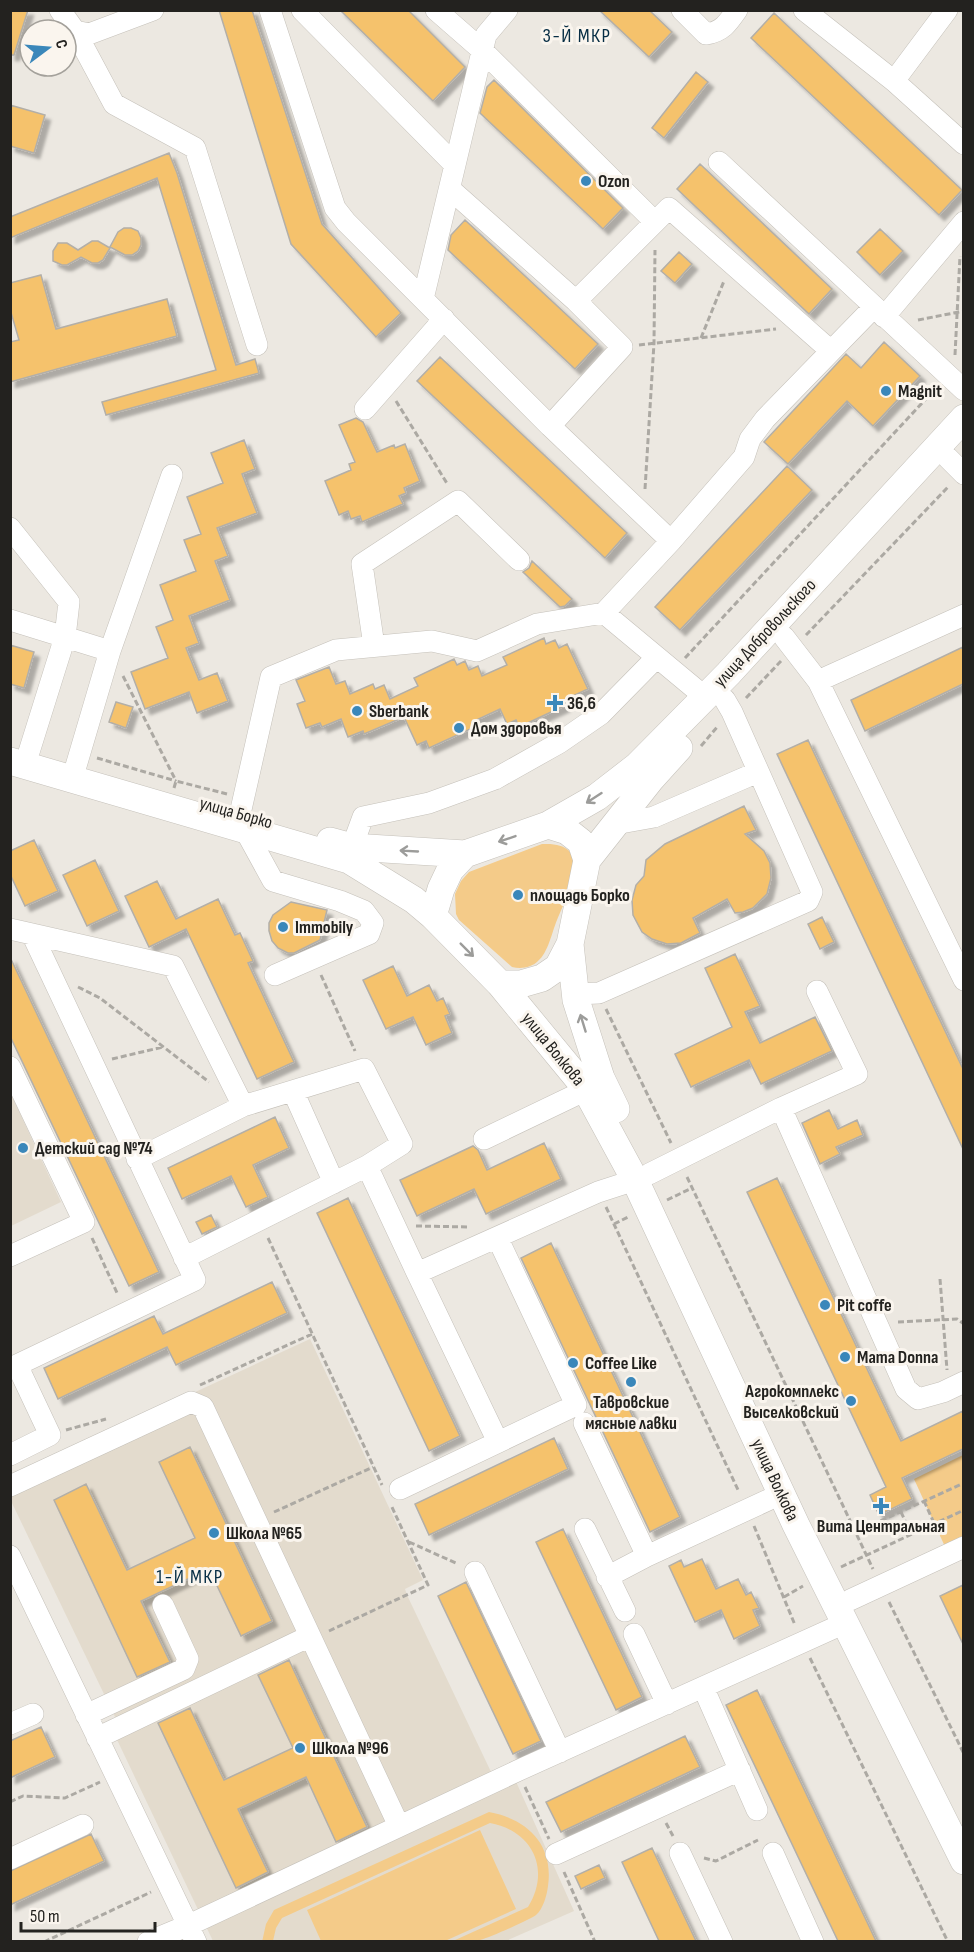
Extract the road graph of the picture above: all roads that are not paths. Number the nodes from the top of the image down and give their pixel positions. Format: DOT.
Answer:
graph roads {
  1 [pos="153,10"];
  2 [pos="270,10"];
  3 [pos="302,10"];
  4 [pos="436,10"];
  5 [pos="507,10"];
  6 [pos="682,10"];
  7 [pos="736,10"];
  8 [pos="804,10"];
  9 [pos="947,10"];
  10 [pos="78,32"];
  11 [pos="78,37"];
  12 [pos="483,51"];
  13 [pos="894,81"];
  14 [pos="963,144"];
  15 [pos="719,162"];
  16 [pos="455,165"];
  17 [pos="450,189"];
  18 [pos="655,222"];
  19 [pos="963,222"];
  20 [pos="423,299"];
  21 [pos="576,301"];
  22 [pos="884,316"];
  23 [pos="444,319"];
  24 [pos="257,345"];
  25 [pos="831,351"];
  26 [pos="963,390"];
  27 [pos="365,409"];
  28 [pos="963,418"];
  29 [pos="550,426"];
  30 [pos="958,458"];
  31 [pos="171,474"];
  32 [pos="10,528"];
  33 [pos="671,541"];
  34 [pos="519,560"];
  35 [pos="604,613"];
  36 [pos="963,615"];
  37 [pos="10,620"];
  38 [pos="65,637"];
  39 [pos="784,637"];
  40 [pos="374,646"];
  41 [pos="110,651"];
  42 [pos="665,663"];
  43 [pos="818,681"];
  44 [pos="715,698"];
  45 [pos="17,753"];
  46 [pos="76,766"];
  47 [pos="759,772"];
  48 [pos="243,814"];
  49 [pos="615,824"];
  50 [pos="548,825"];
  51 [pos="352,848"];
  52 [pos="465,854"];
  53 [pos="587,861"];
  54 [pos="434,916"];
  55 [pos="10,929"];
  56 [pos="32,934"];
  57 [pos="570,944"];
  58 [pos="274,975"];
  59 [pos="963,980"];
  60 [pos="500,984"];
  61 [pos="817,991"];
  62 [pos="587,993"];
  63 [pos="10,1067"];
  64 [pos="594,1084"];
  65 [pos="293,1091"];
  66 [pos="243,1106"];
  67 [pos="781,1108"];
  68 [pos="484,1139"];
  69 [pos="137,1159"];
  70 [pos="367,1166"];
  71 [pos="642,1177"];
  72 [pos="334,1183"];
  73 [pos="498,1239"];
  74 [pos="10,1256"];
  75 [pos="184,1258"];
  76 [pos="417,1273"];
  77 [pos="14,1358"];
  78 [pos="956,1386"];
  79 [pos="584,1423"];
  80 [pos="498,1442"];
  81 [pos="10,1455"];
  82 [pos="10,1486"];
  83 [pos="781,1494"];
  84 [pos="392,1496"];
  85 [pos="585,1529"];
  86 [pos="963,1547"];
  87 [pos="10,1556"];
  88 [pos="647,1556"];
  89 [pos="475,1572"];
  90 [pos="607,1577"];
  91 [pos="163,1605"];
  92 [pos="625,1611"];
  93 [pos="847,1612"];
  94 [pos="634,1634"];
  95 [pos="310,1636"];
  96 [pos="703,1688"];
  97 [pos="667,1704"];
  98 [pos="33,1714"];
  99 [pos="86,1715"];
  100 [pos="10,1724"];
  101 [pos="97,1737"];
  102 [pos="560,1752"];
  103 [pos="740,1770"];
  104 [pos="757,1810"];
  105 [pos="83,1825"];
  106 [pos="399,1826"];
  107 [pos="963,1828"];
  108 [pos="680,1853"];
  109 [pos="773,1853"];
  110 [pos="556,1854"];
  111 [pos="10,1859"];
  112 [pos="963,1861"];
  113 [pos="193,1933"];
  114 [pos="148,1941"];
  115 [pos="722,1941"];
  116 [pos="813,1941"];
  1 -- 10 [label="lane"];
  2 -- 20 [label="lane"];
  3 -- 16 [label="lane"];
  4 -- 12 [label="lane"];
  5 -- 12 [label="lane"];
  6 -- 7 [label="lane"];
  8 -- 13 [label="lane"];
  9 -- 13 [label="lane"];
  11 -- 24 [label="lane"];
  12 -- 16 [label="lane"];
  12 -- 18 [label="lane"];
  13 -- 14 [label="lane"];
  15 -- 22 [label="lane"];
  16 -- 17 [label="lane"];
  17 -- 20 [label="lane"];
  17 -- 21 [label="lane"];
  18 -- 21 [label="lane"];
  18 -- 25 [label="lane"];
  19 -- 22 [label="lane"];
  20 -- 23 [label="lane"];
  21 -- 29 [label="lane"];
  22 -- 25 [label="lane"];
  22 -- 26 [label="lane"];
  23 -- 27 [label="lane"];
  23 -- 29 [label="lane"];
  25 -- 33 [label="lane"];
  28 -- 44 [label="main road, улица Добровольского"];
  29 -- 33 [label="lane"];
  30 -- 39 [label="main road, улица Добровольского"];
  31 -- 41 [label="lane"];
  32 -- 38 [label="lane"];
  33 -- 35 [label="lane"];
  34 -- 40 [label="lane"];
  35 -- 40 [label="lane"];
  35 -- 42 [label="lane"];
  36 -- 43 [label="lane"];
  37 -- 38 [label="lane"];
  38 -- 41 [label="lane"];
  38 -- 45 [label="lane"];
  39 -- 43 [label="lane"];
  39 -- 44 [label="main road, улица Добровольского"];
  40 -- 48 [label="lane"];
  41 -- 46 [label="lane"];
  42 -- 44 [label="lane"];
  42 -- 51 [label="lane"];
  43 -- 59 [label="lane"];
  44 -- 47 [label="lane"];
  44 -- 49 [label="main road, улица Добровольского"];
  44 -- 50 [label="main road, улица Добровольского, one-way"];
  45 -- 46 [label="main road, улица Борко"];
  45 -- 48 [label="main road, улица Борко"];
  46 -- 48 [label="main road, улица Борко"];
  47 -- 49 [label="lane"];
  47 -- 62 [label="lane"];
  48 -- 51 [label="main road, улица Борко"];
  48 -- 54 [label="main road, улица Борко"];
  48 -- 58 [label="lane"];
  49 -- 53 [label="main road, улица Добровольского"];
  50 -- 52 [label="main road, one-way"];
  50 -- 53 [label="main road"];
  52 -- 51 [label="main road, улица Борко, one-way"];
  52 -- 54 [label="main road"];
  53 -- 57 [label="main road"];
  54 -- 60 [label="main road, one-way"];
  55 -- 56 [label="lane"];
  56 -- 66 [label="lane"];
  56 -- 69 [label="lane"];
  57 -- 60 [label="main road"];
  57 -- 62 [label="main road"];
  60 -- 64 [label="main road, улица Волкова"];
  61 -- 67 [label="lane"];
  64 -- 62 [label="main road, one-way"];
  63 -- 74 [label="lane"];
  64 -- 68 [label="lane"];
  64 -- 71 [label="main road, улица Волкова"];
  65 -- 66 [label="lane"];
  65 -- 70 [label="lane"];
  65 -- 72 [label="lane"];
  66 -- 69 [label="lane"];
  67 -- 71 [label="lane"];
  67 -- 78 [label="lane"];
  69 -- 75 [label="lane"];
  70 -- 72 [label="lane"];
  70 -- 76 [label="lane"];
  71 -- 73 [label="lane"];
  71 -- 83 [label="main road, улица Волкова"];
  71 -- 93 [label="main road, улица Волкова"];
  72 -- 75 [label="lane"];
  73 -- 76 [label="lane"];
  73 -- 80 [label="lane"];
  75 -- 77 [label="lane"];
  76 -- 80 [label="lane"];
  77 -- 81 [label="lane"];
  79 -- 88 [label="lane"];
  80 -- 84 [label="lane"];
  82 -- 95 [label="lane"];
  83 -- 88 [label="lane"];
  83 -- 93 [label="main road, улица Волкова"];
  85 -- 90 [label="lane"];
  86 -- 93 [label="lane"];
  87 -- 99 [label="lane"];
  88 -- 90 [label="lane"];
  89 -- 102 [label="lane"];
  90 -- 92 [label="lane"];
  91 -- 99 [label="lane"];
  93 -- 96 [label="lane"];
  93 -- 107 [label="main road, улица Волкова"];
  93 -- 112 [label="main road, улица Волкова"];
  94 -- 97 [label="lane"];
  95 -- 101 [label="lane"];
  95 -- 106 [label="lane"];
  96 -- 97 [label="lane"];
  96 -- 103 [label="lane"];
  97 -- 102 [label="lane"];
  98 -- 100 [label="lane"];
  99 -- 101 [label="lane"];
  101 -- 113 [label="lane"];
  102 -- 106 [label="lane"];
  103 -- 104 [label="lane"];
  103 -- 110 [label="lane"];
  105 -- 111 [label="lane"];
  106 -- 113 [label="lane"];
  108 -- 115 [label="lane"];
  109 -- 116 [label="lane"];
  113 -- 114 [label="lane"];
}
